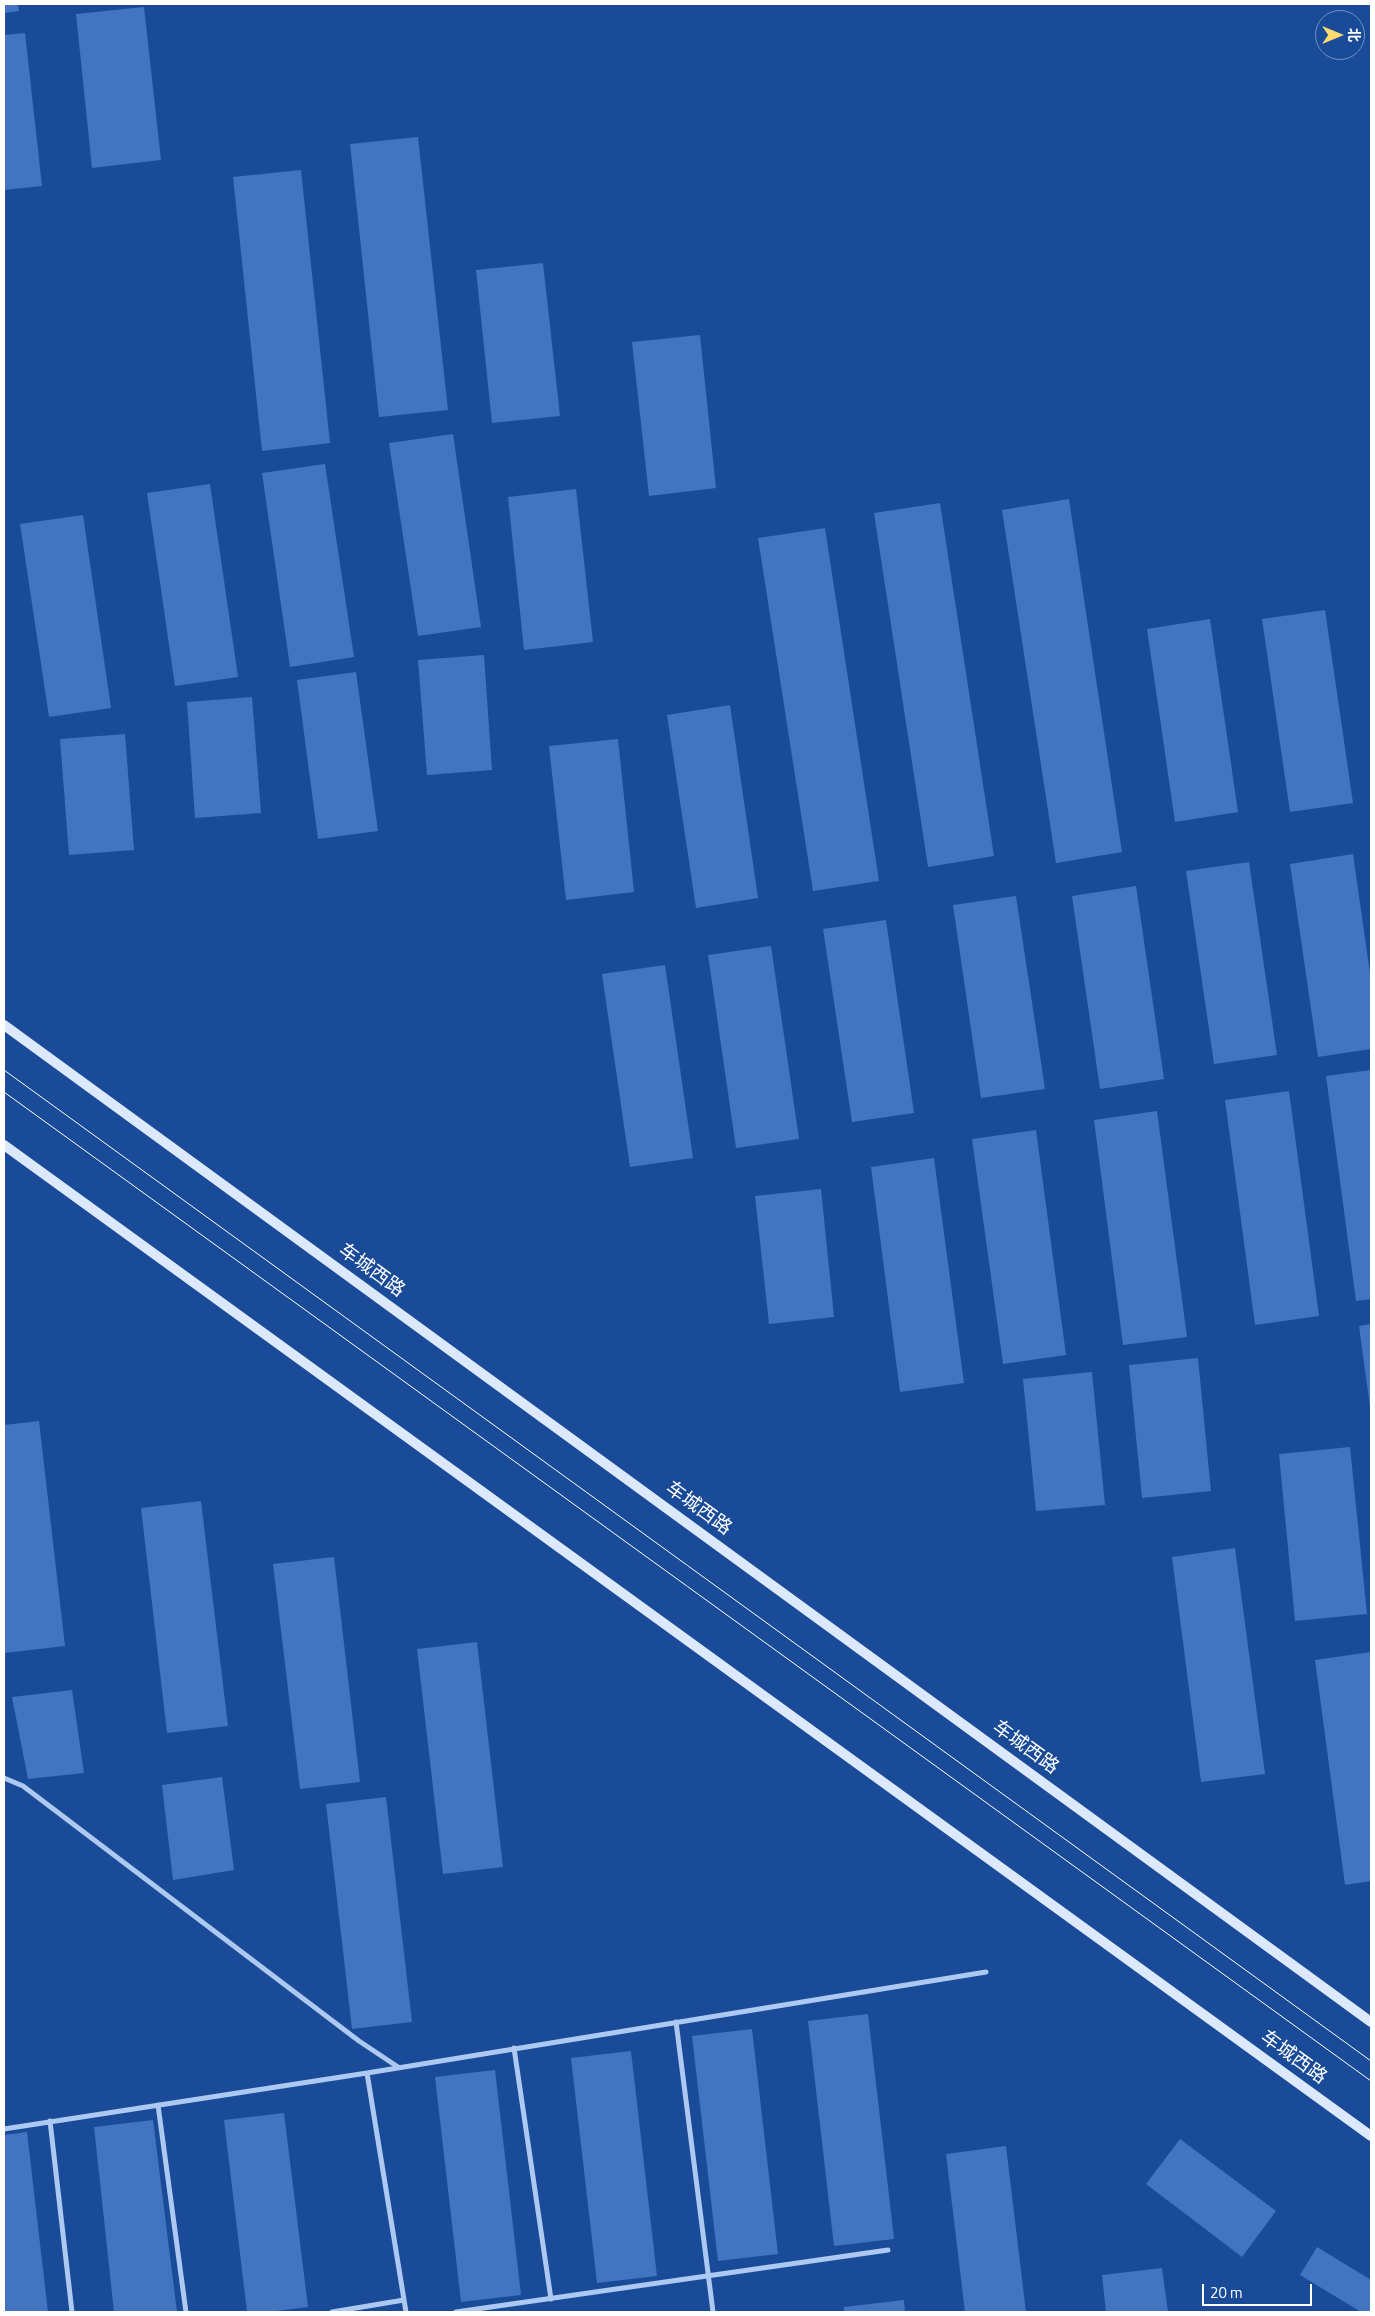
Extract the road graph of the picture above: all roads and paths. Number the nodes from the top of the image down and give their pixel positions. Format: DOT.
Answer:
graph roads {
  1 [pos="4,1025"];
  2 [pos="4,1146"];
  3 [pos="4,1778"];
  4 [pos="986,1972"];
  5 [pos="676,2022"];
  6 [pos="1371,2022"];
  7 [pos="514,2048"];
  8 [pos="398,2067"];
  9 [pos="367,2073"];
  10 [pos="158,2104"];
  11 [pos="50,2121"];
  12 [pos="4,2128"];
  13 [pos="1371,2136"];
  14 [pos="888,2250"];
  15 [pos="708,2276"];
  16 [pos="551,2299"];
  17 [pos="404,2300"];
  18 [pos="72,2312"];
  19 [pos="186,2312"];
  20 [pos="332,2312"];
  21 [pos="406,2312"];
  22 [pos="456,2312"];
  23 [pos="713,2312"];
  1 -- 6 [label="main road, 车城西路"];
  2 -- 13 [label="main road, 车城西路"];
  3 -- 8 [label="street"];
  4 -- 5 [label="street"];
  5 -- 7 [label="street"];
  5 -- 15 [label="street"];
  7 -- 8 [label="street"];
  7 -- 16 [label="street"];
  8 -- 9 [label="street"];
  9 -- 10 [label="street"];
  9 -- 17 [label="street"];
  10 -- 11 [label="street"];
  10 -- 19 [label="street"];
  11 -- 12 [label="street"];
  11 -- 18 [label="street"];
  14 -- 15 [label="street"];
  15 -- 16 [label="street"];
  15 -- 23 [label="street"];
  16 -- 22 [label="street"];
  17 -- 20 [label="street"];
  17 -- 21 [label="street"];
}
